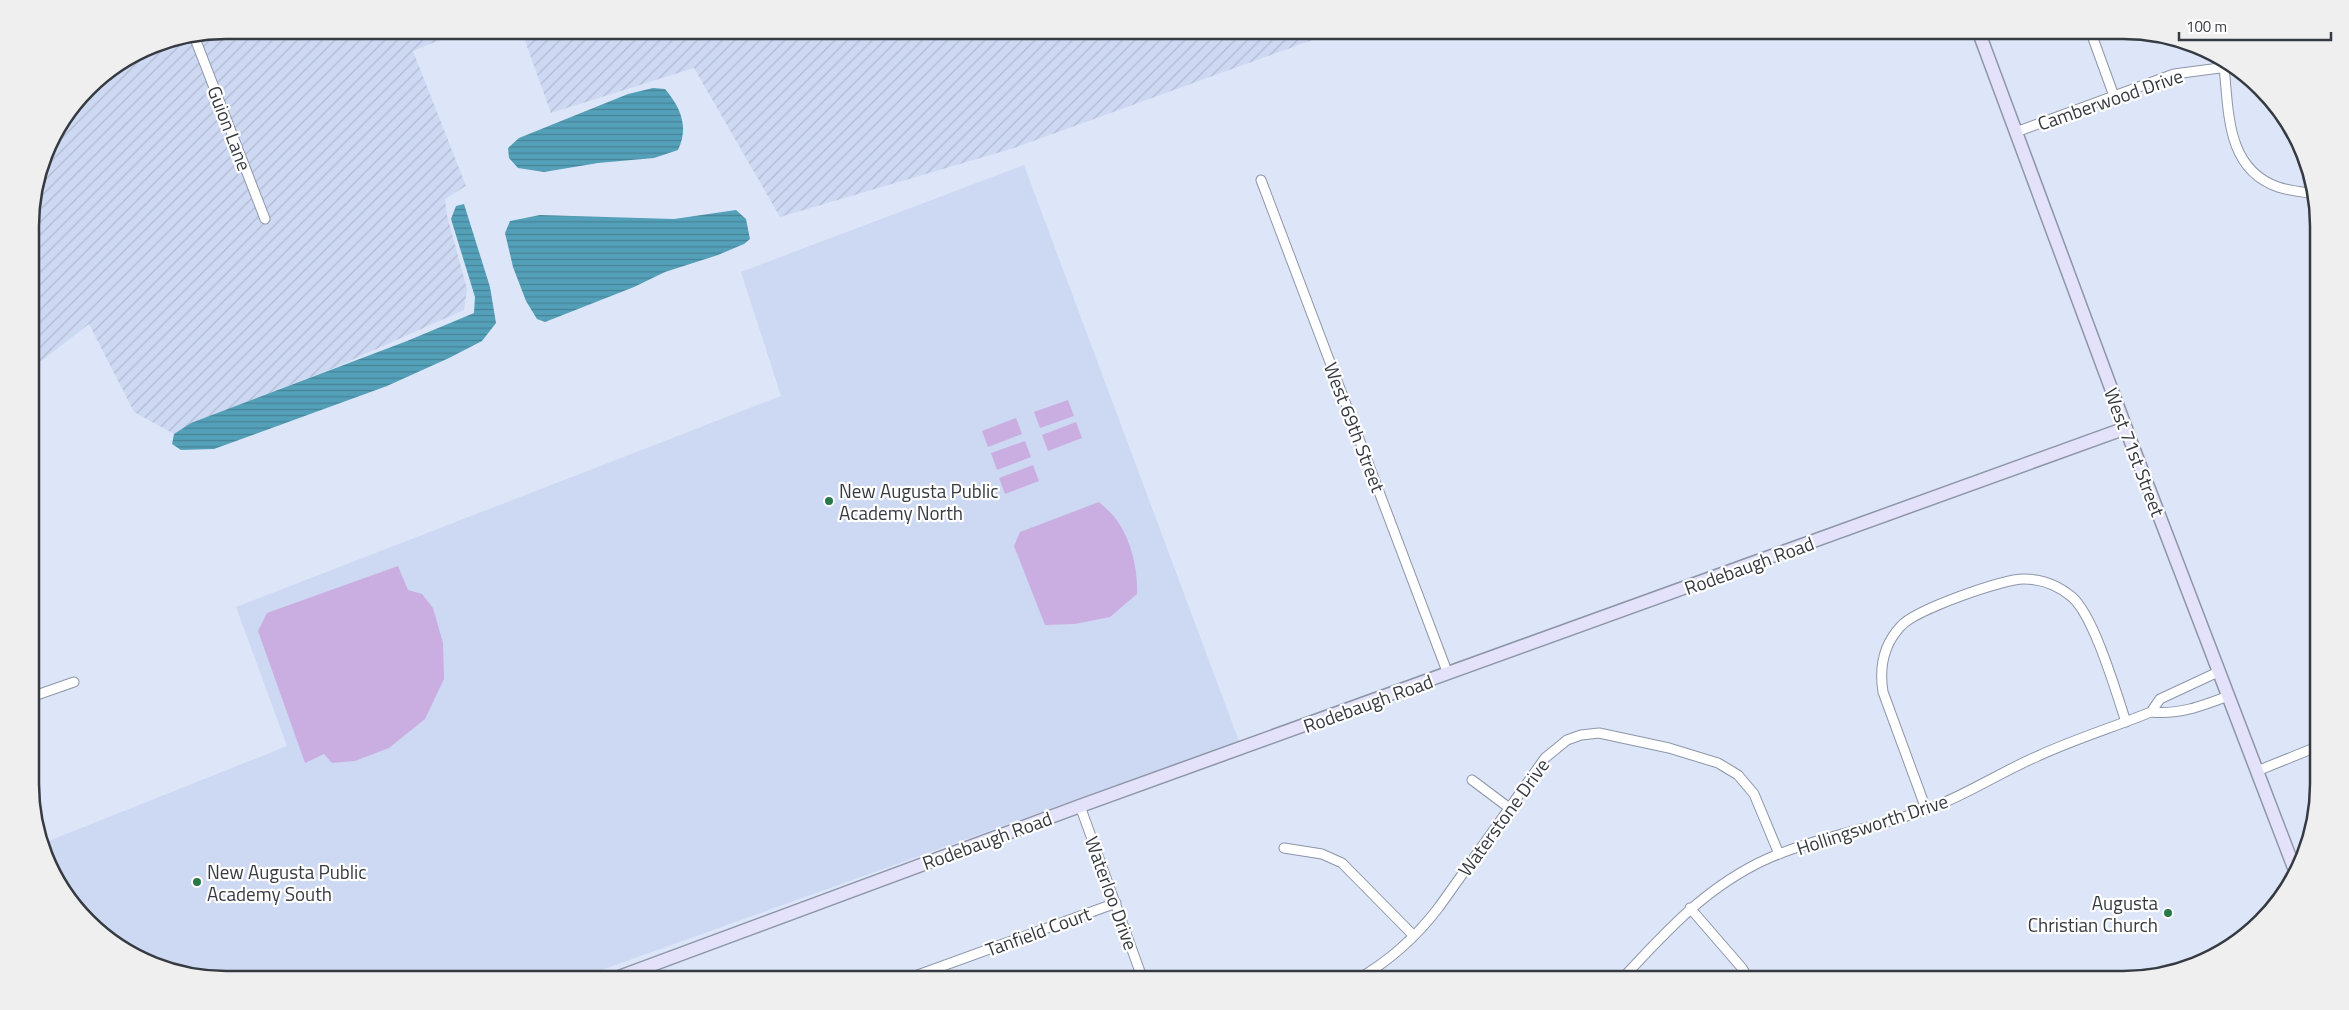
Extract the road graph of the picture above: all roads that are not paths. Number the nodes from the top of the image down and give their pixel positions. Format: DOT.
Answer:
graph roads {
  1 [pos="1981,39"];
  2 [pos="2093,39"];
  3 [pos="196,41"];
  4 [pos="2222,67"];
  5 [pos="2224,68"];
  6 [pos="2114,96"];
  7 [pos="2016,132"];
  8 [pos="1261,180"];
  9 [pos="2308,192"];
  10 [pos="265,219"];
  11 [pos="2126,428"];
  12 [pos="2218,672"];
  13 [pos="1448,674"];
  14 [pos="74,682"];
  15 [pos="39,694"];
  16 [pos="2228,696"];
  17 [pos="2151,712"];
  18 [pos="2126,722"];
  19 [pos="2310,750"];
  20 [pos="2257,771"];
  21 [pos="1472,780"];
  22 [pos="1080,806"];
  23 [pos="1508,807"];
  24 [pos="1926,809"];
  25 [pos="1284,848"];
  26 [pos="1779,854"];
  27 [pos="2292,864"];
  28 [pos="1116,903"];
  29 [pos="1690,908"];
  30 [pos="1413,935"];
  31 [pos="636,971"];
  32 [pos="929,971"];
  33 [pos="1140,971"];
  34 [pos="1369,971"];
  35 [pos="1629,971"];
  36 [pos="1744,971"];
  1 -- 7 [label="street, West 71st Street"];
  2 -- 6 [label="street"];
  3 -- 10 [label="street, Guion Lane"];
  4 -- 6 [label="street, Camberwood Drive"];
  5 -- 9 [label="street"];
  6 -- 7 [label="street, Camberwood Drive"];
  7 -- 11 [label="street, West 71st Street"];
  8 -- 13 [label="street, West 69th Street"];
  11 -- 12 [label="street, West 71st Street"];
  11 -- 13 [label="street, Rodebaugh Road"];
  12 -- 16 [label="street, West 71st Street"];
  12 -- 17 [label="street, Hollingsworth Drive"];
  13 -- 22 [label="street, Rodebaugh Road"];
  14 -- 15 [label="street"];
  16 -- 17 [label="street, Hollingsworth Drive"];
  16 -- 20 [label="street, West 71st Street"];
  17 -- 18 [label="street, Hollingsworth Drive"];
  18 -- 24 [label="street, Hollingsworth Drive"];
  18 -- 24 [label="street"];
  19 -- 20 [label="street"];
  20 -- 27 [label="street, West 71st Street"];
  21 -- 23 [label="street"];
  22 -- 28 [label="street, Waterloo Drive"];
  22 -- 31 [label="street, Rodebaugh Road"];
  23 -- 26 [label="street, Waterstone Drive"];
  23 -- 30 [label="street, Waterstone Drive"];
  24 -- 26 [label="street, Hollingsworth Drive"];
  25 -- 30 [label="street"];
  26 -- 29 [label="street, Hollingsworth Drive"];
  28 -- 32 [label="street, Tanfield Court"];
  28 -- 33 [label="street, Waterloo Drive"];
  29 -- 35 [label="street, Hollingsworth Drive"];
  29 -- 36 [label="street"];
  30 -- 34 [label="street, Waterstone Drive"];
}
